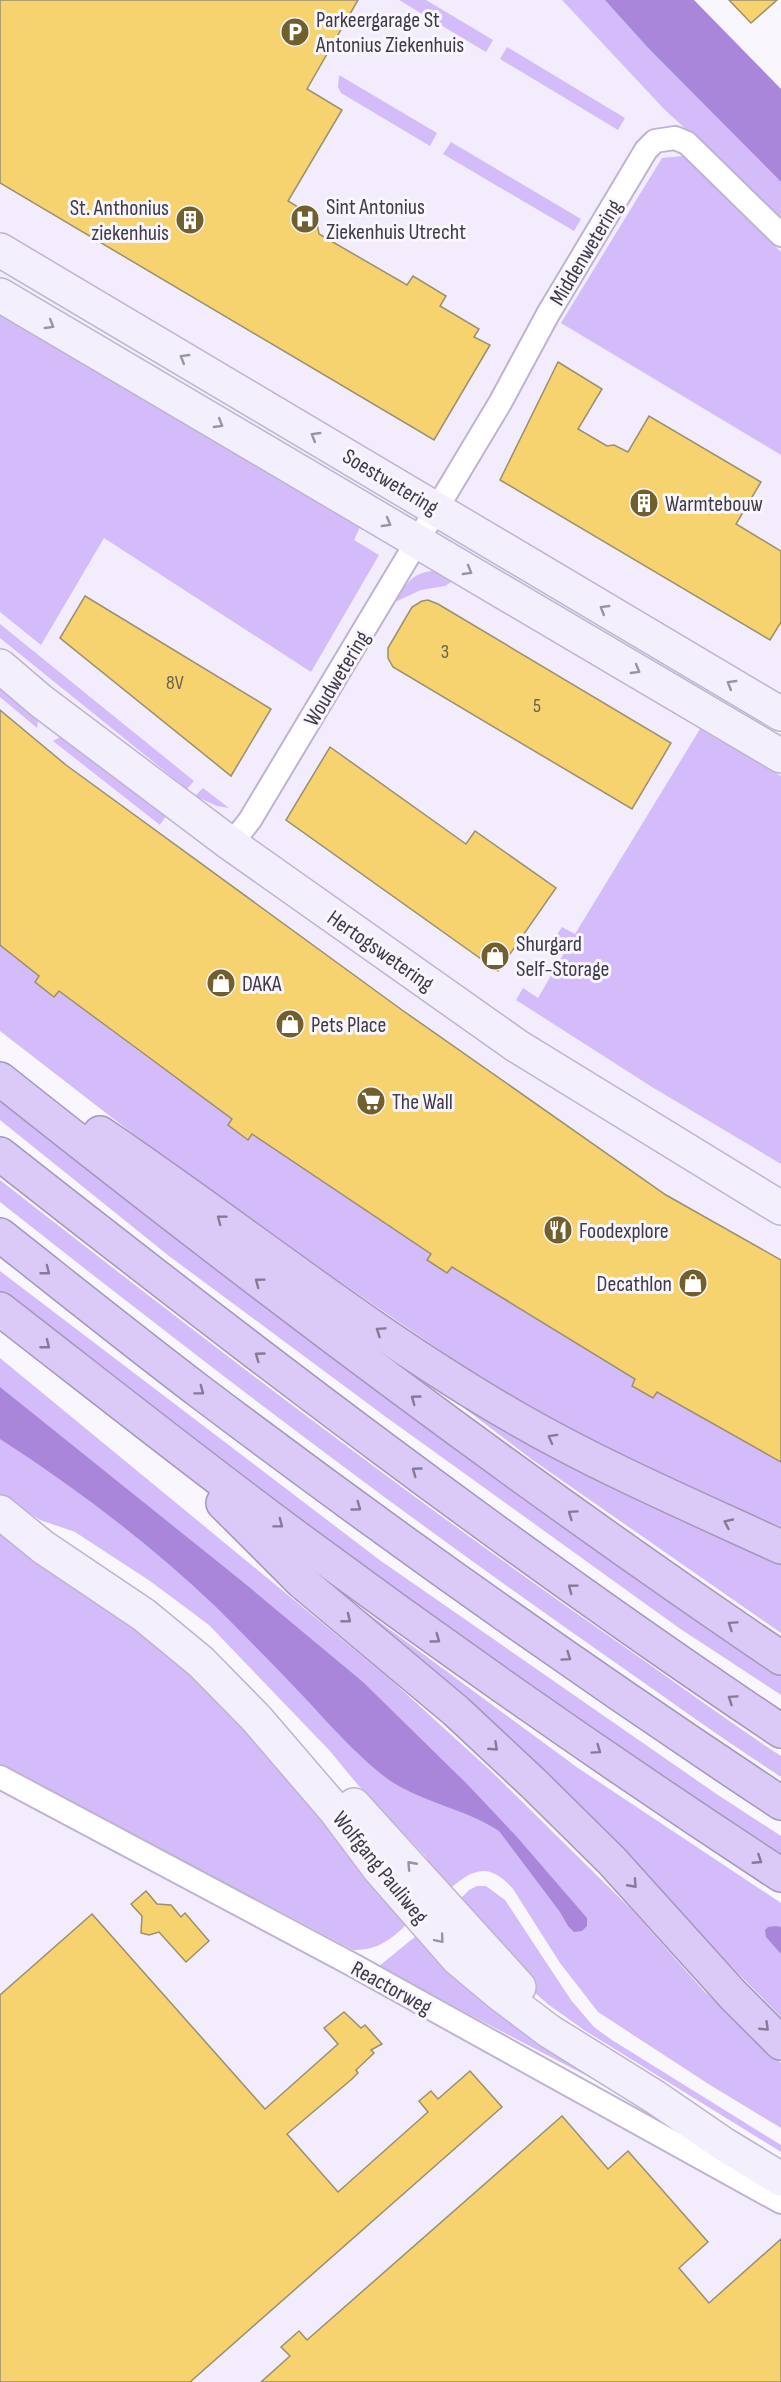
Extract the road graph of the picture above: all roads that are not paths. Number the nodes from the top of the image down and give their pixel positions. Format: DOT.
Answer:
graph roads {
  1 [pos="781,235"];
  2 [pos="0,250"];
  3 [pos="0,295"];
  4 [pos="437,509"];
  5 [pos="418,542"];
  6 [pos="0,666"];
  7 [pos="781,714"];
  8 [pos="781,756"];
  9 [pos="231,844"];
  10 [pos="0,1066"];
  11 [pos="0,1079"];
  12 [pos="0,1154"];
  13 [pos="781,1208"];
  14 [pos="0,1235"];
  15 [pos="0,1309"];
  16 [pos="132,1412"];
  17 [pos="5,1516"];
  18 [pos="781,1547"];
  19 [pos="781,1658"];
  20 [pos="781,1731"];
  21 [pos="0,1777"];
  22 [pos="781,1803"];
  23 [pos="781,1875"];
  24 [pos="781,2043"];
  25 [pos="781,2162"];
  26 [pos="781,2180"];
  27 [pos="781,2202"];
  1 -- 4 [label="street, Middenwetering"];
  4 -- 2 [label="main road, Soestwetering, one-way"];
  3 -- 5 [label="main road, Soestwetering, one-way"];
  4 -- 5 [label="street, Woudwetering"];
  7 -- 4 [label="main road, Soestwetering, one-way"];
  5 -- 8 [label="main road, Soestwetering, one-way"];
  5 -- 9 [label="street, Woudwetering"];
  6 -- 9 [label="main road, Hertogswetering"];
  9 -- 13 [label="main road, Hertogswetering"];
  18 -- 10 [label="highway, one-way"];
  19 -- 11 [label="highway, one-way"];
  20 -- 12 [label="highway, one-way"];
  14 -- 22 [label="highway, one-way"];
  15 -- 16 [label="highway, one-way"];
  16 -- 23 [label="highway, one-way"];
  16 -- 24 [label="highway, one-way"];
  25 -- 17 [label="main road, Wolfgang Pauliweg, one-way"];
  17 -- 26 [label="main road, Wolfgang Pauliweg, one-way"];
  21 -- 27 [label="street, Reactorweg"];
}
